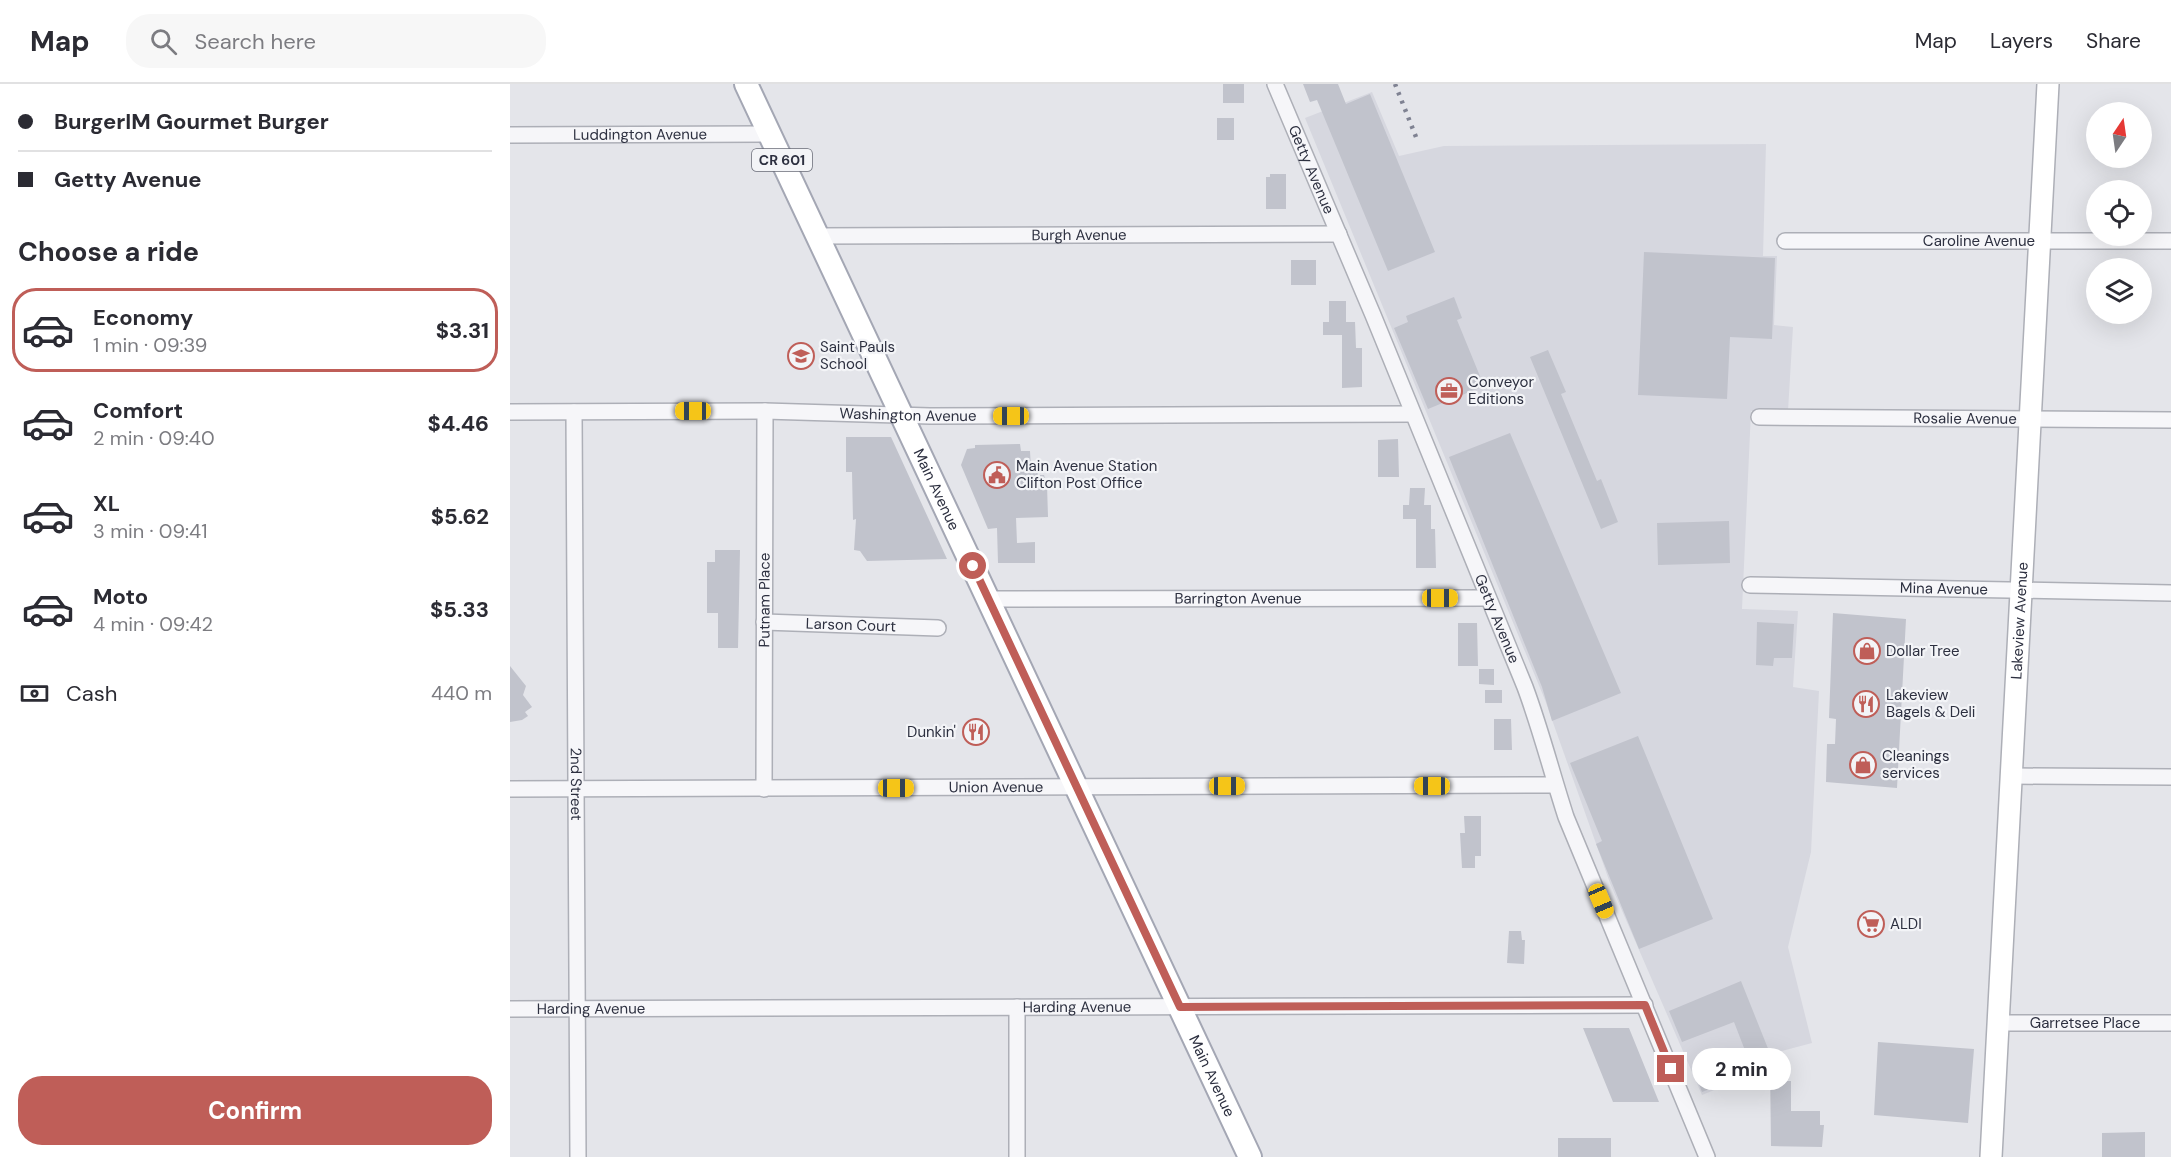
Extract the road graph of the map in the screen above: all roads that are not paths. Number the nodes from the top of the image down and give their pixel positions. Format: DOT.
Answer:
graph roads {
  1 [pos="746,84"];
  2 [pos="1275,84"];
  3 [pos="2048,84"];
  4 [pos="770,134"];
  5 [pos="510,135"];
  6 [pos="1339,234"];
  7 [pos="818,236"];
  8 [pos="2040,240"];
  9 [pos="1785,241"];
  10 [pos="2171,241"];
  11 [pos="765,411"];
  12 [pos="510,412"];
  13 [pos="574,412"];
  14 [pos="1413,414"];
  15 [pos="902,415"];
  16 [pos="1759,417"];
  17 [pos="2030,419"];
  18 [pos="2171,420"];
  19 [pos="1750,585"];
  20 [pos="2021,588"];
  21 [pos="2171,593"];
  22 [pos="1487,598"];
  23 [pos="988,599"];
  24 [pos="764,622"];
  25 [pos="938,628"];
  26 [pos="2013,776"];
  27 [pos="2171,777"];
  28 [pos="1555,785"];
  29 [pos="1077,787"];
  30 [pos="510,789"];
  31 [pos="576,789"];
  32 [pos="764,789"];
  33 [pos="1645,1005"];
  34 [pos="1017,1007"];
  35 [pos="1180,1007"];
  36 [pos="510,1009"];
  37 [pos="578,1009"];
  38 [pos="1998,1023"];
  39 [pos="2171,1023"];
  40 [pos="578,1157"];
  41 [pos="1017,1157"];
  42 [pos="1251,1157"];
  43 [pos="1707,1157"];
  44 [pos="1991,1157"];
  1 -- 4 [label="main road, Main Avenue / CR 601"];
  2 -- 6 [label="street, Getty Avenue"];
  3 -- 8 [label="main road, Lakeview Avenue"];
  4 -- 5 [label="street, Luddington Avenue"];
  4 -- 7 [label="main road, Main Avenue / CR 601"];
  6 -- 7 [label="street, Burgh Avenue"];
  6 -- 14 [label="street, Getty Avenue"];
  7 -- 15 [label="main road, Main Avenue / CR 601"];
  8 -- 9 [label="street, Caroline Avenue"];
  8 -- 10 [label="street, Caroline Avenue"];
  8 -- 17 [label="main road, Lakeview Avenue"];
  11 -- 13 [label="street, Washington Avenue"];
  11 -- 15 [label="street, Washington Avenue"];
  11 -- 24 [label="street, Putnam Place"];
  12 -- 13 [label="street, Washington Avenue"];
  13 -- 31 [label="street, 2nd Street"];
  14 -- 15 [label="street, Washington Avenue"];
  14 -- 22 [label="street, Getty Avenue"];
  15 -- 23 [label="main road, Main Avenue / CR 601"];
  16 -- 17 [label="street, Rosalie Avenue"];
  17 -- 18 [label="street, Rosalie Avenue"];
  17 -- 20 [label="main road, Lakeview Avenue"];
  19 -- 20 [label="street, Mina Avenue"];
  20 -- 21 [label="street, Mina Avenue"];
  20 -- 26 [label="main road, Lakeview Avenue"];
  22 -- 23 [label="street, Barrington Avenue"];
  22 -- 28 [label="street, Getty Avenue"];
  23 -- 29 [label="main road, Main Avenue / CR 601"];
  24 -- 25 [label="street, Larson Court"];
  24 -- 32 [label="street, Putnam Place"];
  26 -- 27 [label="street"];
  26 -- 38 [label="main road, Lakeview Avenue"];
  28 -- 29 [label="street, Union Avenue"];
  28 -- 33 [label="street, Getty Avenue"];
  29 -- 32 [label="street, Union Avenue"];
  29 -- 35 [label="main road, Main Avenue / CR 601"];
  30 -- 31 [label="street, Union Avenue"];
  31 -- 32 [label="street, Union Avenue"];
  31 -- 37 [label="street, 2nd Street"];
  33 -- 35 [label="street, Harding Avenue"];
  33 -- 43 [label="street, Getty Avenue"];
  34 -- 35 [label="street, Harding Avenue"];
  34 -- 37 [label="street, Harding Avenue"];
  34 -- 41 [label="street"];
  35 -- 42 [label="main road, Main Avenue / CR 601"];
  36 -- 37 [label="street, Harding Avenue"];
  37 -- 40 [label="street, 2nd Street"];
  38 -- 39 [label="street, Garretsee Place"];
  38 -- 44 [label="main road, Lakeview Avenue"];
}
